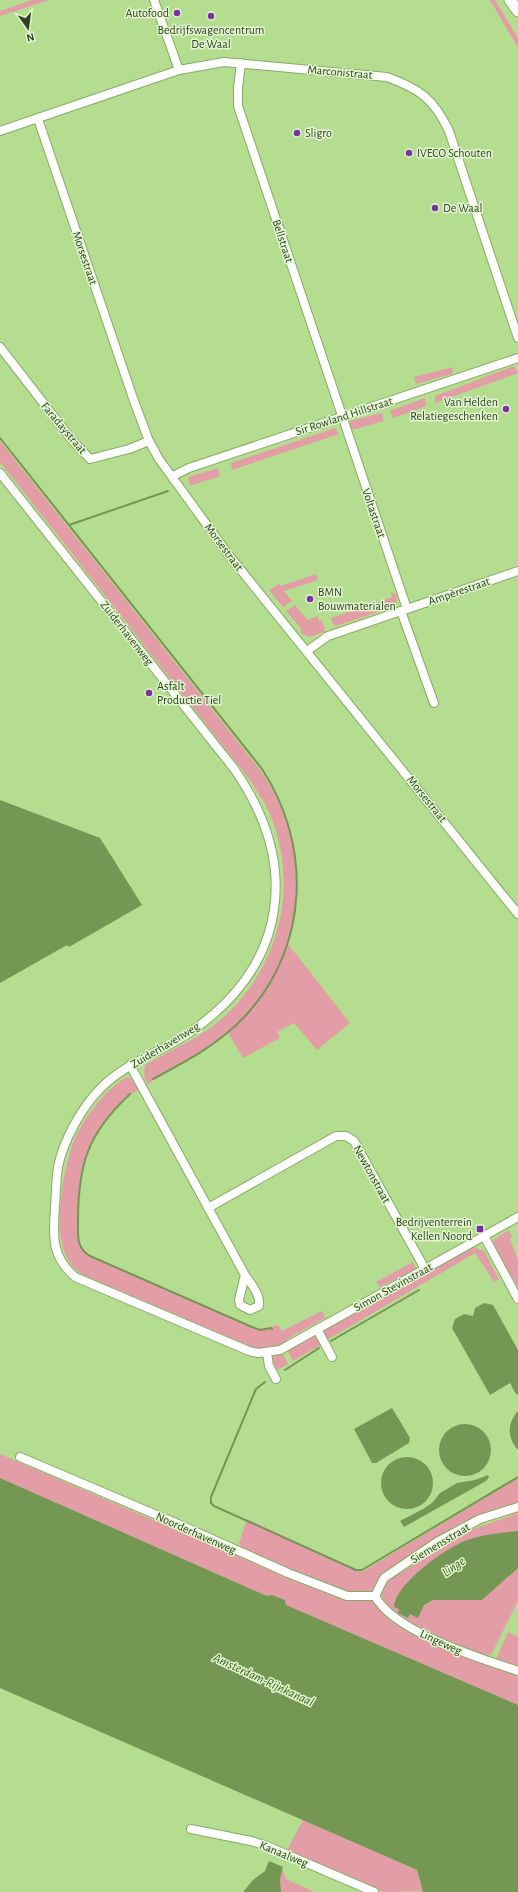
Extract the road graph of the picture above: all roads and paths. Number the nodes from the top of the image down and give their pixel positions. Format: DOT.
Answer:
graph roads {
  1 [pos="154,0"];
  2 [pos="510,0"];
  3 [pos="518,11"];
  4 [pos="241,63"];
  5 [pos="179,70"];
  6 [pos="38,119"];
  7 [pos="0,131"];
  8 [pos="518,338"];
  9 [pos="0,347"];
  10 [pos="518,358"];
  11 [pos="342,417"];
  12 [pos="149,441"];
  13 [pos="0,473"];
  14 [pos="173,478"];
  15 [pos="518,571"];
  16 [pos="404,610"];
  17 [pos="307,651"];
  18 [pos="434,703"];
  19 [pos="518,914"];
  20 [pos="130,1065"];
  21 [pos="208,1208"];
  22 [pos="518,1217"];
  23 [pos="484,1236"];
  24 [pos="425,1269"];
  25 [pos="245,1275"];
  26 [pos="518,1299"];
  27 [pos="317,1329"];
  28 [pos="267,1353"];
  29 [pos="332,1357"];
  30 [pos="276,1379"];
  31 [pos="20,1457"];
  32 [pos="518,1507"];
  33 [pos="375,1596"];
  34 [pos="518,1671"];
  35 [pos="191,1829"];
  36 [pos="374,1892"];
  1 -- 5 [label="street"];
  2 -- 3 [label="main road"];
  4 -- 5 [label="street, Marconistraat"];
  4 -- 8 [label="street, Marconistraat"];
  4 -- 11 [label="street, Bellstraat"];
  5 -- 6 [label="street, Marconistraat"];
  6 -- 7 [label="street, Marconistraat"];
  6 -- 12 [label="street, Morsestraat"];
  9 -- 12 [label="street, Faradaystraat"];
  10 -- 11 [label="street, Sir Rowland Hillstraat"];
  11 -- 14 [label="street, Sir Rowland Hillstraat"];
  11 -- 16 [label="street, Voltastraat"];
  12 -- 14 [label="street, Morsestraat"];
  13 -- 20 [label="street, Zuiderhavenweg"];
  14 -- 17 [label="street, Morsestraat"];
  15 -- 16 [label="street, Ampèrestraat"];
  16 -- 17 [label="street, Ampèrestraat"];
  16 -- 18 [label="street"];
  17 -- 19 [label="street, Morsestraat"];
  20 -- 21 [label="street"];
  20 -- 28 [label="street, Zuiderhavenweg"];
  21 -- 24 [label="street, Newtonstraat"];
  21 -- 25 [label="street"];
  22 -- 23 [label="street, Simon Stevinstraat"];
  23 -- 24 [label="street, Simon Stevinstraat"];
  23 -- 26 [label="street"];
  24 -- 27 [label="street, Simon Stevinstraat"];
  27 -- 28 [label="street, Simon Stevinstraat"];
  27 -- 29 [label="street"];
  28 -- 30 [label="street"];
  31 -- 33 [label="street, Noorderhavenweg"];
  32 -- 33 [label="street, Siemensstraat"];
  33 -- 34 [label="street, Lingeweg"];
  35 -- 36 [label="street, Kanaalweg"];
}
